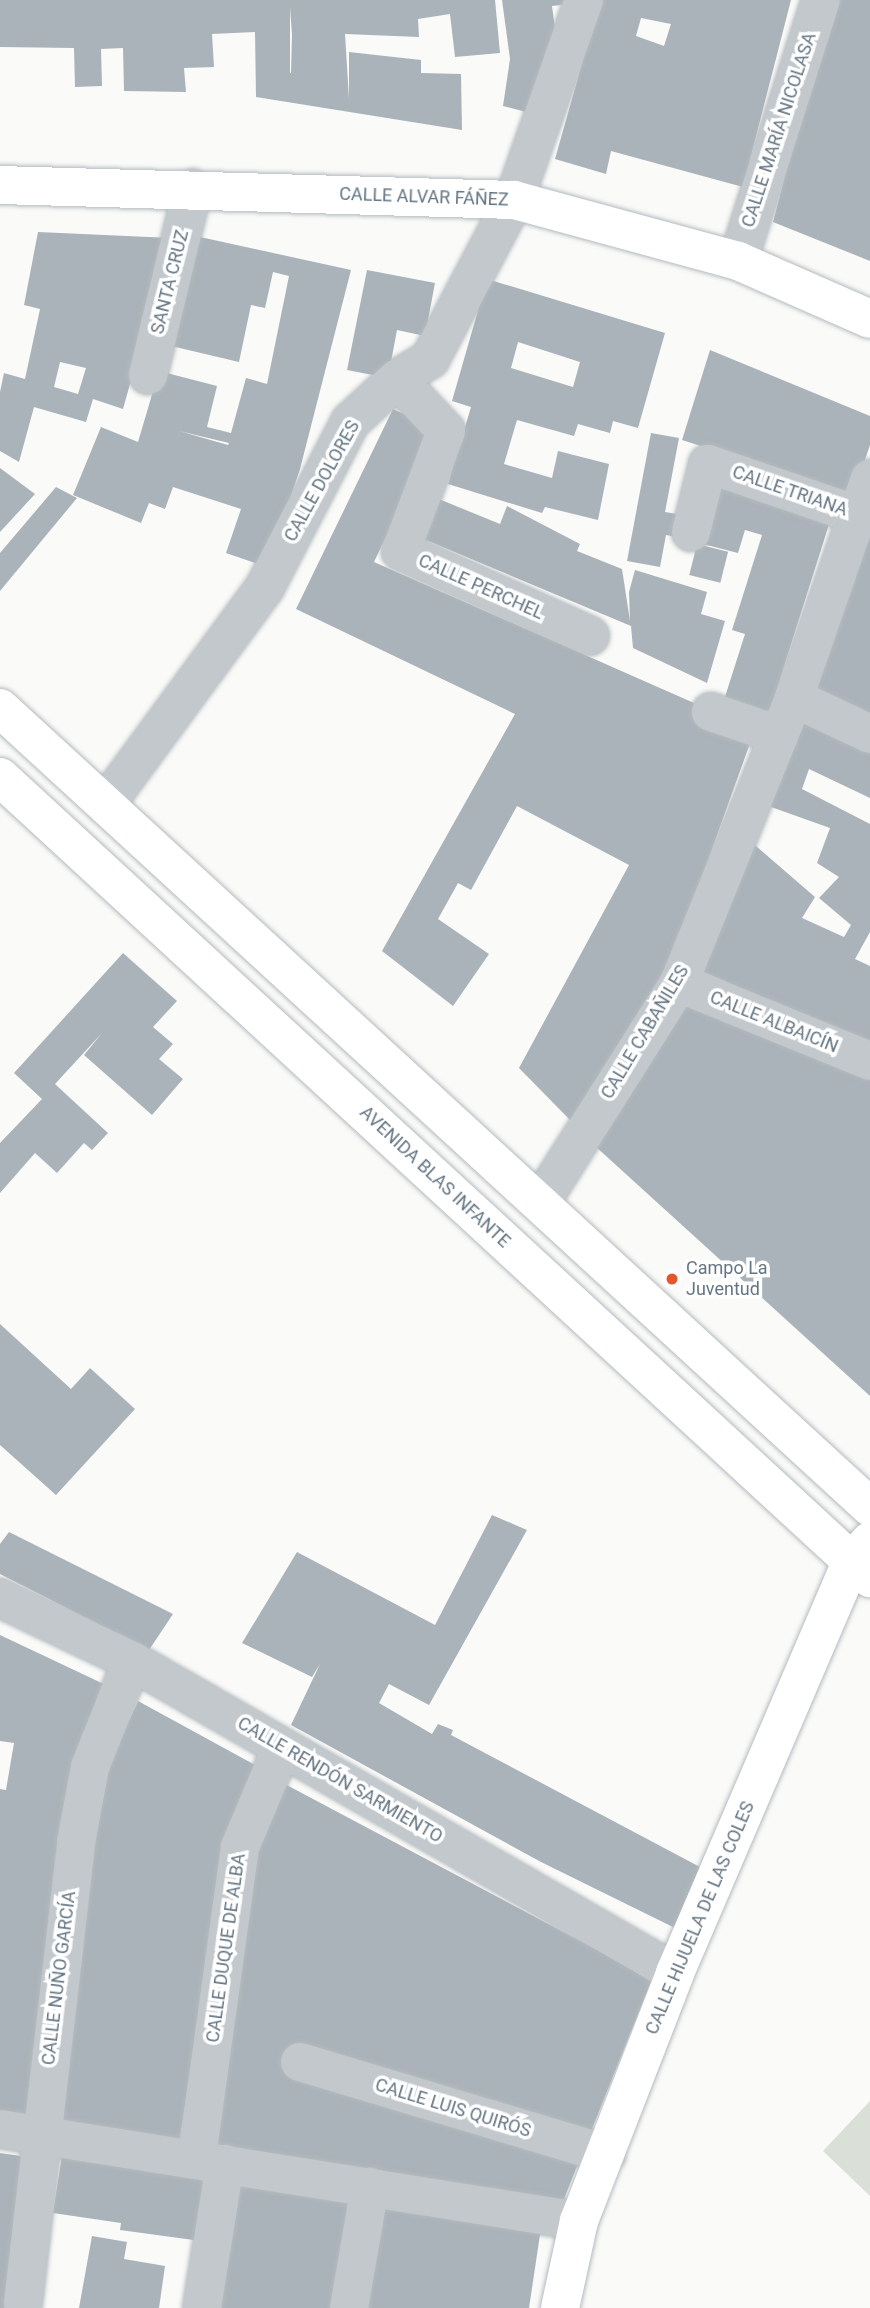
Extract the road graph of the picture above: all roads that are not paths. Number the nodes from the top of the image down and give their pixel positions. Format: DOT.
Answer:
graph roads {
  1 [pos="584,0"];
  2 [pos="821,0"];
  3 [pos="0,185"];
  4 [pos="193,188"];
  5 [pos="514,200"];
  6 [pos="738,261"];
  7 [pos="870,319"];
  8 [pos="148,375"];
  9 [pos="397,379"];
  10 [pos="870,479"];
  11 [pos="858,515"];
  12 [pos="691,532"];
  13 [pos="590,636"];
  14 [pos="794,698"];
  15 [pos="0,708"];
  16 [pos="712,712"];
  17 [pos="870,734"];
  18 [pos="779,735"];
  19 [pos="0,777"];
  20 [pos="105,805"];
  21 [pos="679,983"];
  22 [pos="870,1061"];
  23 [pos="540,1203"];
  24 [pos="870,1507"];
  25 [pos="864,1560"];
  26 [pos="0,1598"];
  27 [pos="132,1661"];
  28 [pos="282,1747"];
  29 [pos="674,1973"];
  30 [pos="300,2062"];
  31 [pos="0,2129"];
  32 [pos="40,2134"];
  33 [pos="606,2154"];
  34 [pos="211,2160"];
  35 [pos="370,2187"];
  36 [pos="579,2221"];
  37 [pos="23,2303"];
  38 [pos="202,2308"];
  39 [pos="349,2308"];
  40 [pos="561,2308"];
  1 -- 5 [label="street, CALLE DOLORES"];
  2 -- 6 [label="street, CALLE MARÍA NICOLASA"];
  3 -- 4 [label="main road, CALLE ALVAR FÁÑEZ"];
  4 -- 5 [label="main road, CALLE ALVAR FÁÑEZ"];
  4 -- 8 [label="street, SANTA CRUZ"];
  5 -- 6 [label="main road, CALLE ALVAR FÁÑEZ"];
  5 -- 9 [label="street, CALLE DOLORES"];
  6 -- 7 [label="main road, CALLE ALVAR FÁÑEZ"];
  9 -- 13 [label="street, CALLE PERCHEL"];
  9 -- 20 [label="street, CALLE DOLORES"];
  10 -- 11 [label="street, CALLE CABAÑILES"];
  11 -- 12 [label="street, CALLE TRIANA"];
  11 -- 14 [label="street, CALLE CABAÑILES"];
  14 -- 17 [label="street"];
  14 -- 18 [label="street, CALLE CABAÑILES"];
  15 -- 20 [label="main road"];
  16 -- 18 [label="street"];
  18 -- 21 [label="street, CALLE CABAÑILES"];
  19 -- 25 [label="main road, AVENIDA BLAS INFANTE"];
  20 -- 23 [label="main road"];
  21 -- 22 [label="street, CALLE ALBAICÍN"];
  21 -- 23 [label="street, CALLE CABAÑILES"];
  23 -- 24 [label="main road"];
  25 -- 29 [label="main road, CALLE HIJUELA DE LAS COLES"];
  26 -- 27 [label="street, CALLE RENDÓN SARMIENTO"];
  27 -- 28 [label="street, CALLE RENDÓN SARMIENTO"];
  27 -- 32 [label="street, CALLE NUÑO GARCÍA"];
  28 -- 29 [label="street, CALLE RENDÓN SARMIENTO"];
  28 -- 34 [label="street, CALLE DUQUE DE ALBA"];
  29 -- 33 [label="main road, CALLE HIJUELA DE LAS COLES"];
  30 -- 33 [label="street, CALLE LUIS QUIRÓS"];
  31 -- 32 [label="street"];
  32 -- 34 [label="street"];
  32 -- 37 [label="street, CALLE NUÑO GARCÍA"];
  33 -- 36 [label="main road, CALLE HIJUELA DE LAS COLES"];
  34 -- 35 [label="street"];
  34 -- 38 [label="street, CALLE DUQUE DE ALBA"];
  35 -- 36 [label="street"];
  35 -- 39 [label="street"];
  36 -- 40 [label="main road, CALLE HIJUELA DE LAS COLES"];
}
